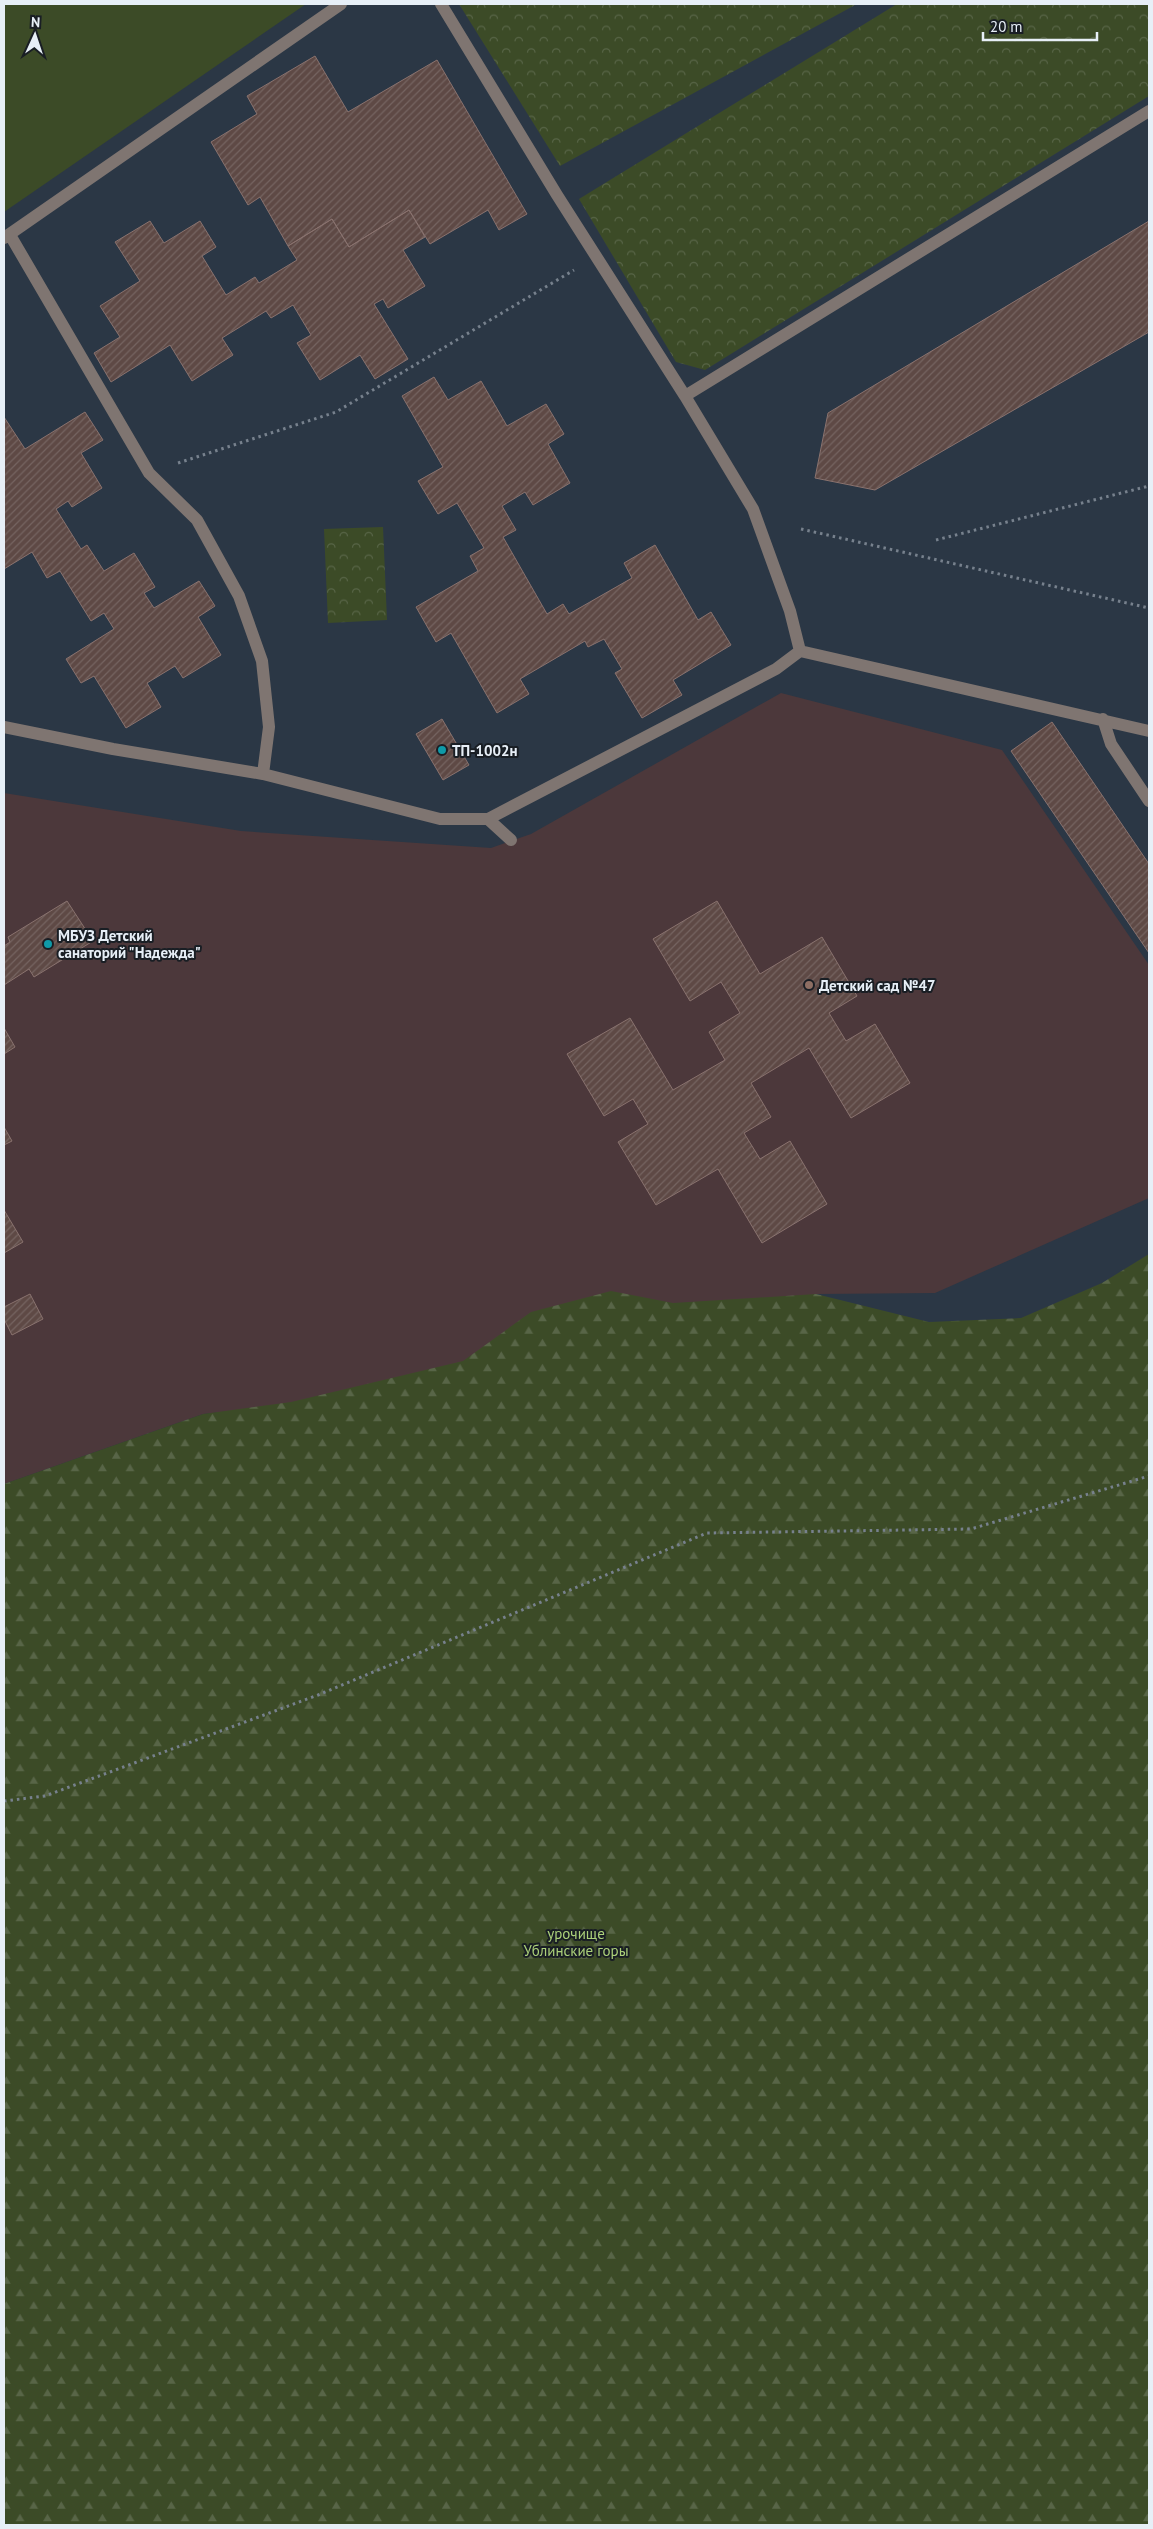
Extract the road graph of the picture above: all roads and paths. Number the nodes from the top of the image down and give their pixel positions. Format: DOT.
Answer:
graph roads {
  1 [pos="341,4"];
  2 [pos="441,4"];
  3 [pos="1149,110"];
  4 [pos="7,236"];
  5 [pos="597,257"];
  6 [pos="685,396"];
  7 [pos="149,473"];
  8 [pos="1149,486"];
  9 [pos="801,529"];
  10 [pos="936,540"];
  11 [pos="1149,608"];
  12 [pos="800,652"];
  13 [pos="1103,719"];
  14 [pos="4,727"];
  15 [pos="1149,731"];
  16 [pos="263,774"];
  17 [pos="1149,801"];
  18 [pos="488,819"];
  19 [pos="511,840"];
  20 [pos="1149,1476"];
  21 [pos="4,1801"];
  1 -- 4 [label="lane"];
  2 -- 5 [label="lane"];
  3 -- 6 [label="lane"];
  4 -- 7 [label="lane"];
  5 -- 6 [label="lane"];
  5 -- 7 [label="path"];
  6 -- 12 [label="lane"];
  7 -- 16 [label="lane"];
  8 -- 10 [label="path"];
  9 -- 11 [label="path"];
  12 -- 13 [label="lane"];
  12 -- 18 [label="lane"];
  13 -- 15 [label="lane"];
  13 -- 17 [label="lane"];
  14 -- 16 [label="lane"];
  16 -- 18 [label="lane"];
  18 -- 19 [label="lane"];
  20 -- 21 [label="path"];
}
